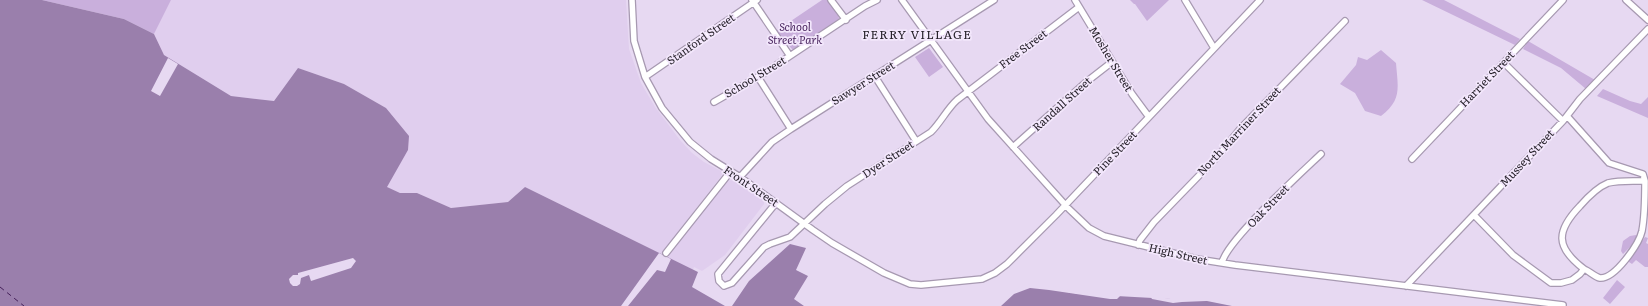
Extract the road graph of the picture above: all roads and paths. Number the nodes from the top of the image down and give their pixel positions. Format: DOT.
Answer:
graph roads {
  1 [pos="632,0"];
  2 [pos="831,0"];
  3 [pos="877,0"];
  4 [pos="902,0"];
  5 [pos="994,0"];
  6 [pos="1075,0"];
  7 [pos="1185,0"];
  8 [pos="1260,0"];
  9 [pos="1563,0"];
  10 [pos="1626,0"];
  11 [pos="754,1"];
  12 [pos="1079,7"];
  13 [pos="846,20"];
  14 [pos="1648,20"];
  15 [pos="1345,21"];
  16 [pos="1648,29"];
  17 [pos="931,39"];
  18 [pos="1214,48"];
  19 [pos="790,56"];
  20 [pos="1112,62"];
  21 [pos="1504,63"];
  22 [pos="874,75"];
  23 [pos="645,77"];
  24 [pos="758,77"];
  25 [pos="967,92"];
  26 [pos="714,102"];
  27 [pos="1149,117"];
  28 [pos="1565,118"];
  29 [pos="791,128"];
  30 [pos="916,141"];
  31 [pos="1013,147"];
  32 [pos="1320,154"];
  33 [pos="1412,159"];
  34 [pos="731,171"];
  35 [pos="740,177"];
  36 [pos="1645,181"];
  37 [pos="776,203"];
  38 [pos="1065,205"];
  39 [pos="1474,215"];
  40 [pos="804,223"];
  41 [pos="1138,245"];
  42 [pos="666,253"];
  43 [pos="1222,263"];
  44 [pos="1584,269"];
  45 [pos="955,281"];
  46 [pos="1406,286"];
  47 [pos="1563,305"];
  1 -- 23 [label="street, Front Street"];
  2 -- 13 [label="street"];
  3 -- 13 [label="street, School Street"];
  4 -- 17 [label="street, High Street"];
  5 -- 17 [label="street, Sawyer Street"];
  6 -- 12 [label="street, Mosher Street"];
  7 -- 18 [label="street"];
  8 -- 18 [label="street, Pine Street"];
  9 -- 21 [label="street, Harriet Street"];
  10 -- 14 [label="street"];
  11 -- 19 [label="street"];
  11 -- 23 [label="street, Stanford Street"];
  12 -- 20 [label="street, Mosher Street"];
  12 -- 25 [label="street, Free Street"];
  13 -- 19 [label="street, School Street"];
  15 -- 41 [label="street, North Marriner Street"];
  16 -- 28 [label="street, Mussey Street"];
  17 -- 22 [label="street, Sawyer Street"];
  17 -- 25 [label="street, High Street"];
  18 -- 27 [label="street, Pine Street"];
  19 -- 24 [label="street, School Street"];
  20 -- 27 [label="street, Mosher Street"];
  20 -- 31 [label="street, Randall Street"];
  21 -- 28 [label="street"];
  21 -- 33 [label="street, Harriet Street"];
  22 -- 29 [label="street, Sawyer Street"];
  22 -- 30 [label="street"];
  23 -- 34 [label="street, Front Street"];
  24 -- 26 [label="street, School Street"];
  24 -- 29 [label="street"];
  25 -- 30 [label="street, Dyer Street"];
  25 -- 31 [label="street, High Street"];
  27 -- 38 [label="street, Pine Street"];
  28 -- 36 [label="street"];
  28 -- 39 [label="street, Mussey Street"];
  29 -- 35 [label="street, Sawyer Street"];
  30 -- 40 [label="street, Dyer Street"];
  31 -- 38 [label="street, High Street"];
  32 -- 43 [label="street, Oak Street"];
  34 -- 35 [label="street, Front Street"];
  34 -- 42 [label="street"];
  35 -- 37 [label="street, Front Street"];
  36 -- 44 [label="street"];
  36 -- 44 [label="street"];
  37 -- 40 [label="street, Front Street"];
  37 -- 40 [label="street, Dyer Street"];
  38 -- 41 [label="street, High Street"];
  38 -- 45 [label="street, Pine Street"];
  39 -- 44 [label="street"];
  39 -- 46 [label="street, Mussey Street"];
  40 -- 45 [label="street, Front Street"];
  41 -- 43 [label="street, High Street"];
  43 -- 46 [label="street, High Street"];
  46 -- 47 [label="street, High Street"];
}
